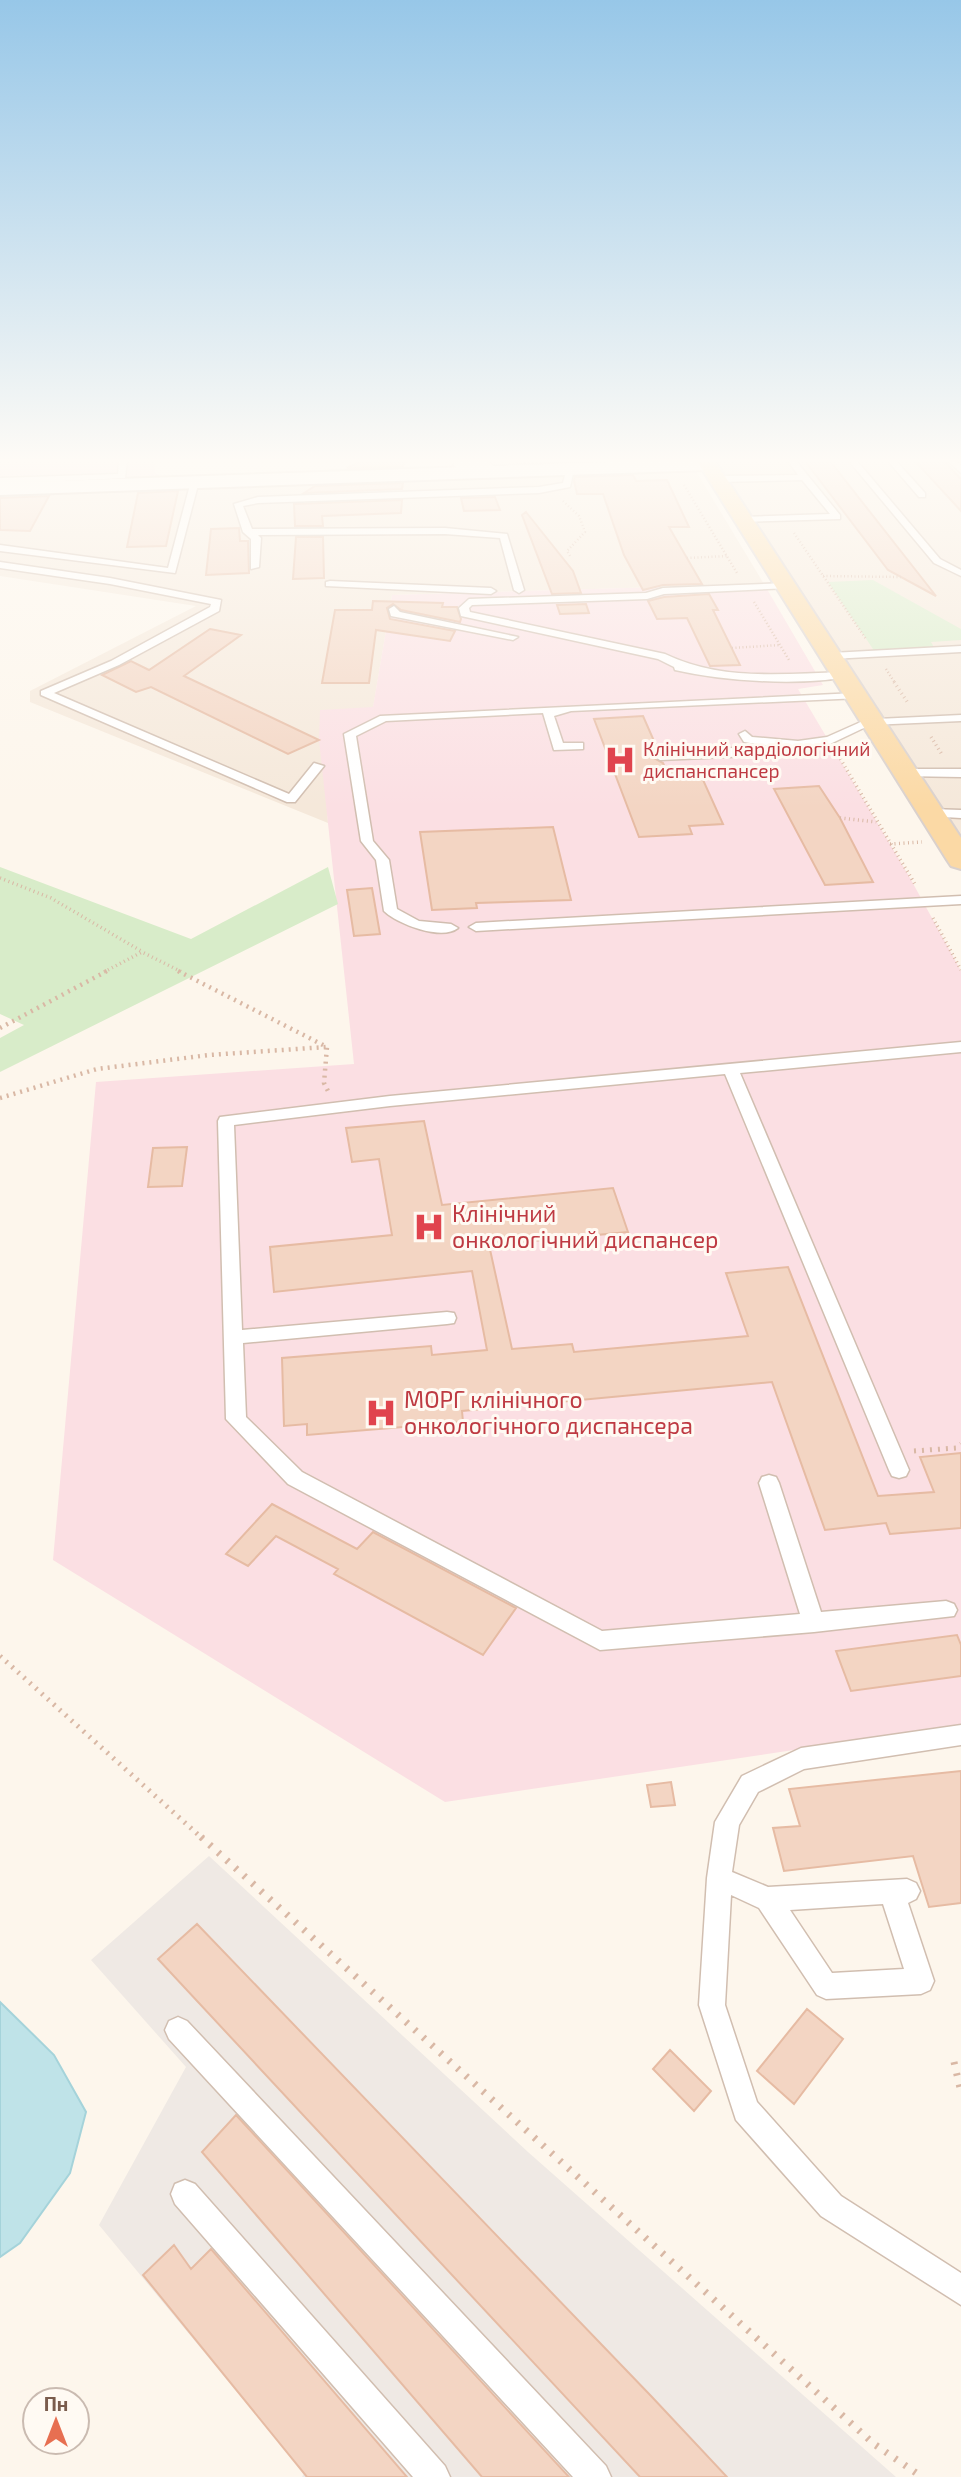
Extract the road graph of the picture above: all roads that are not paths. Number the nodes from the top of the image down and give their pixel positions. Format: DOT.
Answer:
graph roads {
  1 [pos="80,577"];
  2 [pos="515,577"];
  3 [pos="780,577"];
  4 [pos="330,584"];
  5 [pos="786,586"];
  6 [pos="728,588"];
  7 [pos="519,590"];
  8 [pos="394,609"];
  9 [pos="961,649"];
  10 [pos="837,666"];
  11 [pos="690,670"];
  12 [pos="856,696"];
  13 [pos="571,708"];
  14 [pos="961,718"];
  15 [pos="873,721"];
  16 [pos="745,734"];
  17 [pos="798,745"];
  18 [pos="579,746"];
  19 [pos="660,756"];
  20 [pos="318,766"];
  21 [pos="906,773"];
  22 [pos="958,773"];
  23 [pos="931,813"];
  24 [pos="961,814"];
  25 [pos="961,860"];
  26 [pos="961,900"];
  27 [pos="477,927"];
  28 [pos="451,928"];
  29 [pos="961,1047"];
  30 [pos="731,1069"];
  31 [pos="447,1318"];
  32 [pos="234,1337"];
  33 [pos="896,1461"];
  34 [pos="768,1483"];
  35 [pos="946,1610"];
  36 [pos="814,1623"];
  37 [pos="961,1735"];
  38 [pos="719,1878"];
  39 [pos="768,1899"];
  40 [pos="178,2030"];
  41 [pos="185,2194"];
  42 [pos="961,2290"];
  43 [pos="434,2477"];
  44 [pos="595,2477"];
  1 -- 20 [label="lane"];
  2 -- 7 [label="lane"];
  3 -- 5 [label="main road"];
  4 -- 7 [label="lane"];
  5 -- 6 [label="lane"];
  5 -- 10 [label="main road"];
  6 -- 7 [label="lane"];
  6 -- 11 [label="lane"];
  8 -- 11 [label="lane"];
  9 -- 10 [label="lane"];
  10 -- 11 [label="lane"];
  10 -- 12 [label="main road"];
  12 -- 13 [label="lane"];
  12 -- 15 [label="main road"];
  13 -- 18 [label="lane"];
  13 -- 28 [label="lane"];
  14 -- 15 [label="lane"];
  15 -- 17 [label="lane"];
  15 -- 21 [label="main road"];
  16 -- 17 [label="lane"];
  17 -- 19 [label="lane"];
  21 -- 22 [label="lane"];
  21 -- 23 [label="main road"];
  23 -- 24 [label="lane"];
  23 -- 25 [label="main road"];
  26 -- 27 [label="lane"];
  29 -- 30 [label="lane"];
  30 -- 32 [label="lane"];
  30 -- 33 [label="lane"];
  31 -- 32 [label="lane"];
  32 -- 36 [label="lane"];
  34 -- 36 [label="lane"];
  35 -- 36 [label="lane"];
  37 -- 38 [label="lane"];
  38 -- 39 [label="lane"];
  38 -- 42 [label="lane"];
  39 -- 39 [label="lane"];
  40 -- 44 [label="lane"];
  41 -- 43 [label="lane"];
}
